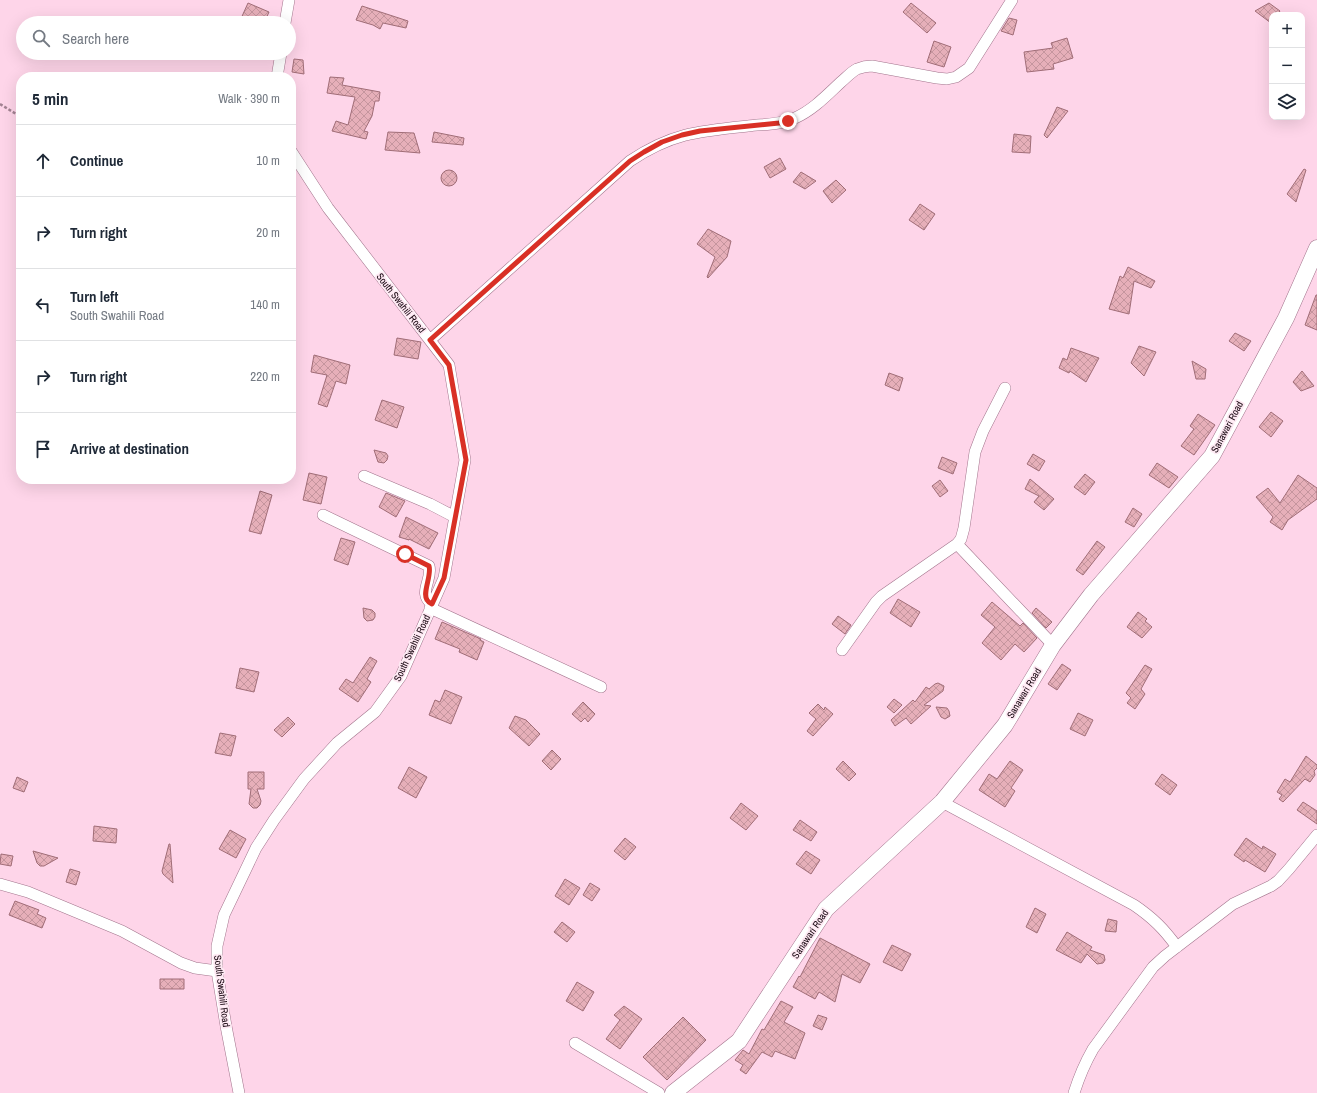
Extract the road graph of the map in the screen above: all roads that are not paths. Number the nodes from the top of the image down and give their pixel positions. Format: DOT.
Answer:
graph roads {
  1 [pos="289,0"];
  2 [pos="1012,0"];
  3 [pos="286,16"];
  4 [pos="280,60"];
  5 [pos="278,72"];
  6 [pos="296,159"];
  7 [pos="1317,248"];
  8 [pos="430,340"];
  9 [pos="1006,388"];
  10 [pos="364,476"];
  11 [pos="323,515"];
  12 [pos="455,517"];
  13 [pos="957,544"];
  14 [pos="431,606"];
  15 [pos="1053,645"];
  16 [pos="842,650"];
  17 [pos="601,687"];
  18 [pos="942,802"];
  19 [pos="1317,835"];
  20 [pos="0,884"];
  21 [pos="1177,947"];
  22 [pos="217,971"];
  23 [pos="575,1043"];
  24 [pos="239,1093"];
  25 [pos="659,1093"];
  26 [pos="673,1093"];
  27 [pos="1074,1093"];
  1 -- 3 [label="street"];
  2 -- 8 [label="street"];
  4 -- 5 [label="street"];
  6 -- 8 [label="street, South Swahili Road"];
  7 -- 15 [label="street, Sanawari Road"];
  8 -- 12 [label="street, South Swahili Road"];
  9 -- 13 [label="street"];
  10 -- 12 [label="street"];
  11 -- 14 [label="street"];
  12 -- 14 [label="street, South Swahili Road"];
  13 -- 15 [label="street"];
  13 -- 16 [label="street"];
  14 -- 17 [label="street"];
  14 -- 22 [label="street, South Swahili Road"];
  15 -- 18 [label="street, Sanawari Road"];
  18 -- 21 [label="street"];
  18 -- 26 [label="street, Sanawari Road"];
  19 -- 21 [label="street"];
  20 -- 22 [label="street"];
  21 -- 27 [label="street"];
  22 -- 24 [label="street, South Swahili Road"];
  23 -- 25 [label="street"];
}
